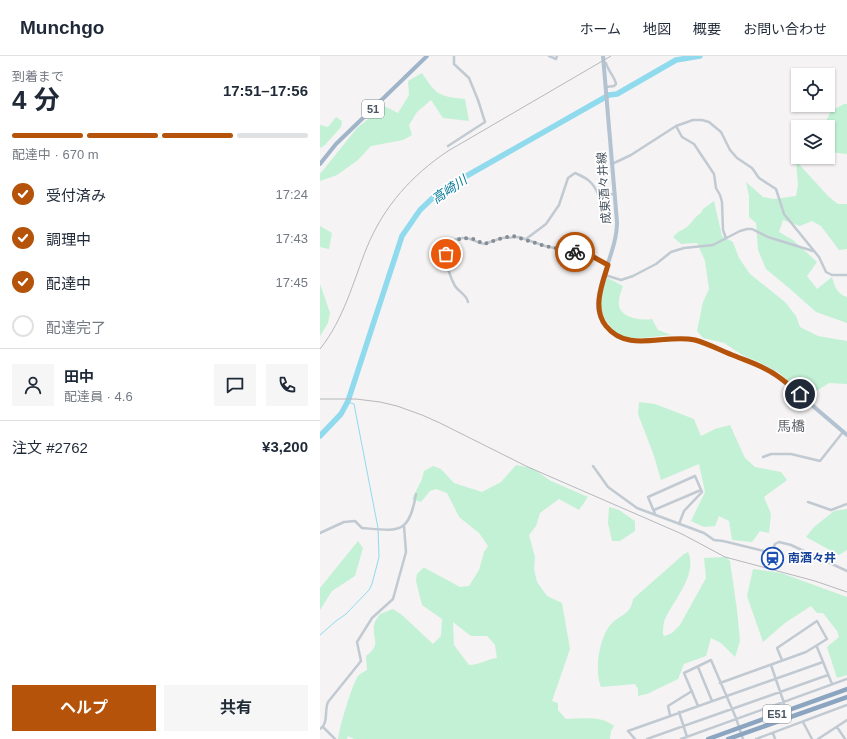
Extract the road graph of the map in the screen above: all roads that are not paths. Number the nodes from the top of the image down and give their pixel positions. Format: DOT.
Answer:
graph roads {
  1 [pos="427,56"];
  2 [pos="454,56"];
  3 [pos="549,56"];
  4 [pos="557,56"];
  5 [pos="603,56"];
  6 [pos="606,64"];
  7 [pos="606,87"];
  8 [pos="676,126"];
  9 [pos="448,146"];
  10 [pos="322,158"];
  11 [pos="320,164"];
  12 [pos="612,164"];
  13 [pos="616,194"];
  14 [pos="726,238"];
  15 [pos="526,239"];
  16 [pos="814,251"];
  17 [pos="608,265"];
  18 [pos="605,275"];
  19 [pos="847,275"];
  20 [pos="468,302"];
  21 [pos="845,434"];
  22 [pos="763,457"];
  23 [pos="593,466"];
  24 [pos="701,490"];
  25 [pos="416,494"];
  26 [pos="808,502"];
  27 [pos="847,504"];
  28 [pos="654,512"];
  29 [pos="679,524"];
  30 [pos="404,526"];
  31 [pos="320,533"];
  32 [pos="847,571"];
  33 [pos="816,647"];
  34 [pos="782,660"];
  35 [pos="823,662"];
  36 [pos="771,665"];
  37 [pos="698,667"];
  38 [pos="828,675"];
  39 [pos="776,678"];
  40 [pos="847,679"];
  41 [pos="720,683"];
  42 [pos="832,684"];
  43 [pos="847,689"];
  44 [pos="692,691"];
  45 [pos="780,692"];
  46 [pos="726,696"];
  47 [pos="847,697"];
  48 [pos="712,701"];
  49 [pos="784,703"];
  50 [pos="847,705"];
  51 [pos="698,706"];
  52 [pos="732,709"];
  53 [pos="679,712"];
  54 [pos="670,715"];
  55 [pos="736,720"];
  56 [pos="847,720"];
  57 [pos="803,722"];
  58 [pos="684,726"];
  59 [pos="323,727"];
  60 [pos="837,727"];
  61 [pos="320,730"];
  62 [pos="773,733"];
  63 [pos="687,737"];
  64 [pos="812,738"];
  65 [pos="335,739"];
  66 [pos="635,739"];
  67 [pos="647,739"];
  68 [pos="681,739"];
  69 [pos="708,739"];
  70 [pos="728,739"];
  71 [pos="743,739"];
  72 [pos="756,739"];
  73 [pos="775,739"];
  74 [pos="806,739"];
  75 [pos="818,739"];
  76 [pos="845,739"];
  1 -- 10 [label="highway, 51"];
  2 -- 9 [label="street"];
  3 -- 4 [label="street"];
  5 -- 7 [label="main road, 成東酒々井線"];
  6 -- 7 [label="street"];
  7 -- 12 [label="main road, 成東酒々井線"];
  8 -- 12 [label="street"];
  8 -- 14 [label="street"];
  8 -- 16 [label="street"];
  10 -- 11 [label="highway, 51"];
  12 -- 13 [label="main road, 成東酒々井線"];
  13 -- 15 [label="street"];
  13 -- 17 [label="main road, 成東酒々井線"];
  14 -- 16 [label="street"];
  14 -- 18 [label="street"];
  15 -- 17 [label="street"];
  15 -- 20 [label="street"];
  16 -- 19 [label="street"];
  17 -- 18 [label="main road, 成東酒々井線"];
  18 -- 21 [label="main road, 成東酒々井線"];
  21 -- 22 [label="street"];
  23 -- 28 [label="street"];
  24 -- 28 [label="street"];
  24 -- 28 [label="street"];
  24 -- 29 [label="street"];
  25 -- 30 [label="street"];
  26 -- 27 [label="street"];
  28 -- 29 [label="street"];
  29 -- 32 [label="street"];
  30 -- 31 [label="street"];
  30 -- 59 [label="street"];
  33 -- 34 [label="street"];
  33 -- 34 [label="street"];
  33 -- 35 [label="street"];
  34 -- 36 [label="street"];
  35 -- 38 [label="street"];
  35 -- 39 [label="street"];
  36 -- 39 [label="street"];
  36 -- 41 [label="street"];
  37 -- 41 [label="street"];
  37 -- 44 [label="street"];
  37 -- 48 [label="street"];
  38 -- 42 [label="street"];
  38 -- 45 [label="street"];
  39 -- 45 [label="street"];
  39 -- 46 [label="street"];
  40 -- 42 [label="street"];
  41 -- 46 [label="street"];
  42 -- 49 [label="street"];
  43 -- 69 [label="highway, E51"];
  44 -- 51 [label="street"];
  44 -- 54 [label="street"];
  45 -- 49 [label="street"];
  45 -- 52 [label="street"];
  46 -- 48 [label="street"];
  46 -- 52 [label="street"];
  47 -- 70 [label="highway, E51"];
  48 -- 51 [label="street"];
  49 -- 55 [label="street"];
  50 -- 57 [label="street"];
  51 -- 53 [label="street"];
  52 -- 55 [label="street"];
  52 -- 58 [label="street"];
  53 -- 54 [label="street"];
  53 -- 58 [label="street"];
  54 -- 66 [label="street"];
  55 -- 63 [label="street"];
  55 -- 71 [label="street"];
  56 -- 60 [label="street"];
  57 -- 62 [label="street"];
  57 -- 64 [label="street"];
  58 -- 63 [label="street"];
  58 -- 67 [label="street"];
  59 -- 61 [label="street"];
  59 -- 65 [label="street"];
  60 -- 75 [label="street"];
  60 -- 76 [label="street"];
  62 -- 72 [label="street"];
  62 -- 73 [label="street"];
  63 -- 68 [label="street"];
  64 -- 74 [label="street"];
}
